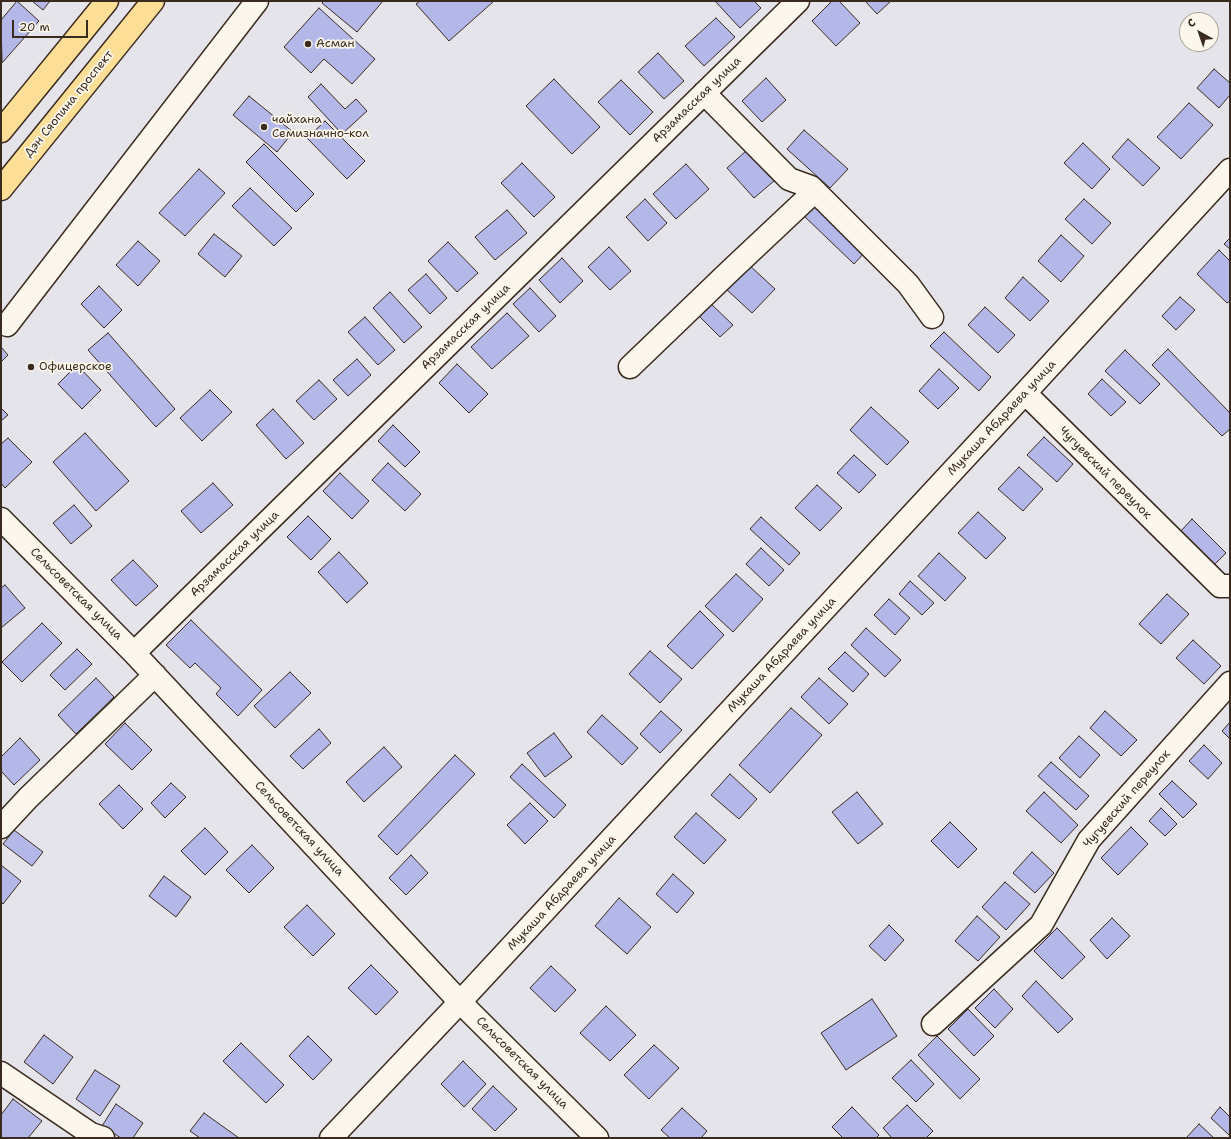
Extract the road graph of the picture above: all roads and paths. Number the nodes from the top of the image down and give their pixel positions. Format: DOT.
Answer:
graph roads {
  1 [pos="106,1"];
  2 [pos="153,1"];
  3 [pos="257,1"];
  4 [pos="798,1"];
  5 [pos="704,93"];
  6 [pos="1,132"];
  7 [pos="1230,170"];
  8 [pos="1,189"];
  9 [pos="815,191"];
  10 [pos="932,317"];
  11 [pos="7,325"];
  12 [pos="630,367"];
  13 [pos="1025,393"];
  14 [pos="1,519"];
  15 [pos="1227,592"];
  16 [pos="134,653"];
  17 [pos="155,675"];
  18 [pos="1230,683"];
  19 [pos="1,827"];
  20 [pos="460,1002"];
  21 [pos="933,1024"];
  22 [pos="1,1073"];
  23 [pos="103,1138"];
  24 [pos="331,1138"];
  25 [pos="597,1138"];
  1 -- 6 [label="main road"];
  2 -- 8 [label="main road, Дэн Сяопина проспект"];
  3 -- 11 [label="street"];
  4 -- 5 [label="street, Арзамасская улица"];
  5 -- 9 [label="street"];
  5 -- 16 [label="street, Арзамасская улица"];
  7 -- 13 [label="street, Мукаша Абдраева улица"];
  9 -- 10 [label="street"];
  9 -- 12 [label="street"];
  13 -- 15 [label="street, Чугуевский переулок"];
  13 -- 20 [label="street, Мукаша Абдраева улица"];
  14 -- 16 [label="street, Сельсоветская улица"];
  16 -- 17 [label="street, Сельсоветская улица"];
  17 -- 19 [label="street"];
  17 -- 20 [label="street, Сельсоветская улица"];
  18 -- 21 [label="street, Чугуевский переулок"];
  20 -- 24 [label="street, Мукаша Абдраева улица"];
  20 -- 25 [label="street, Сельсоветская улица"];
  22 -- 23 [label="street"];
}
